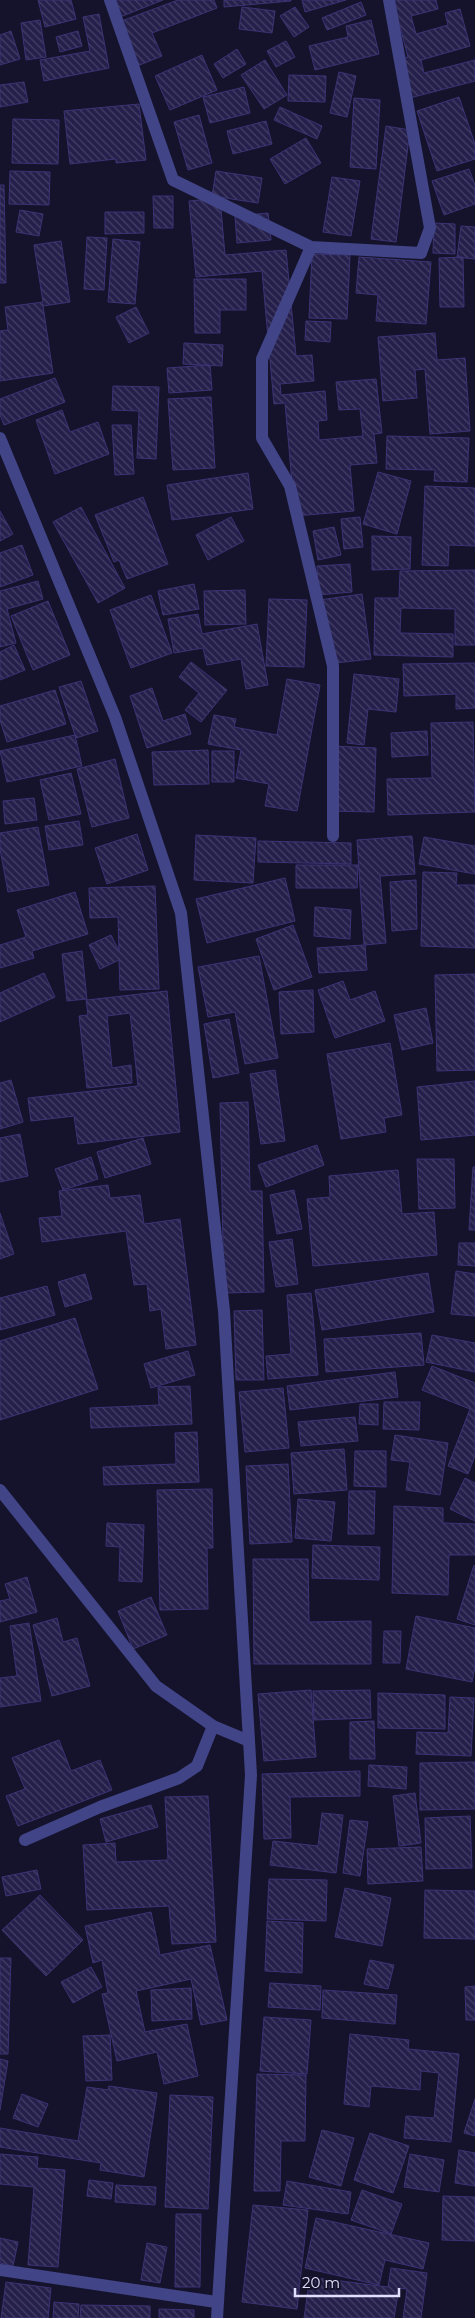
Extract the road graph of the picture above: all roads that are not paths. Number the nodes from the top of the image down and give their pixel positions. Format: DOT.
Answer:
graph roads {
  1 [pos="110,0"];
  2 [pos="389,0"];
  3 [pos="311,247"];
  4 [pos="0,438"];
  5 [pos="332,836"];
  6 [pos="0,1490"];
  7 [pos="213,1726"];
  8 [pos="249,1741"];
  9 [pos="25,1840"];
  10 [pos="0,2270"];
  11 [pos="216,2302"];
  12 [pos="216,2318"];
  1 -- 3 [label="street"];
  2 -- 3 [label="street"];
  3 -- 5 [label="street"];
  4 -- 8 [label="street"];
  6 -- 7 [label="street"];
  7 -- 8 [label="street"];
  7 -- 9 [label="street"];
  8 -- 11 [label="street"];
  10 -- 11 [label="street"];
  11 -- 12 [label="street"];
}
